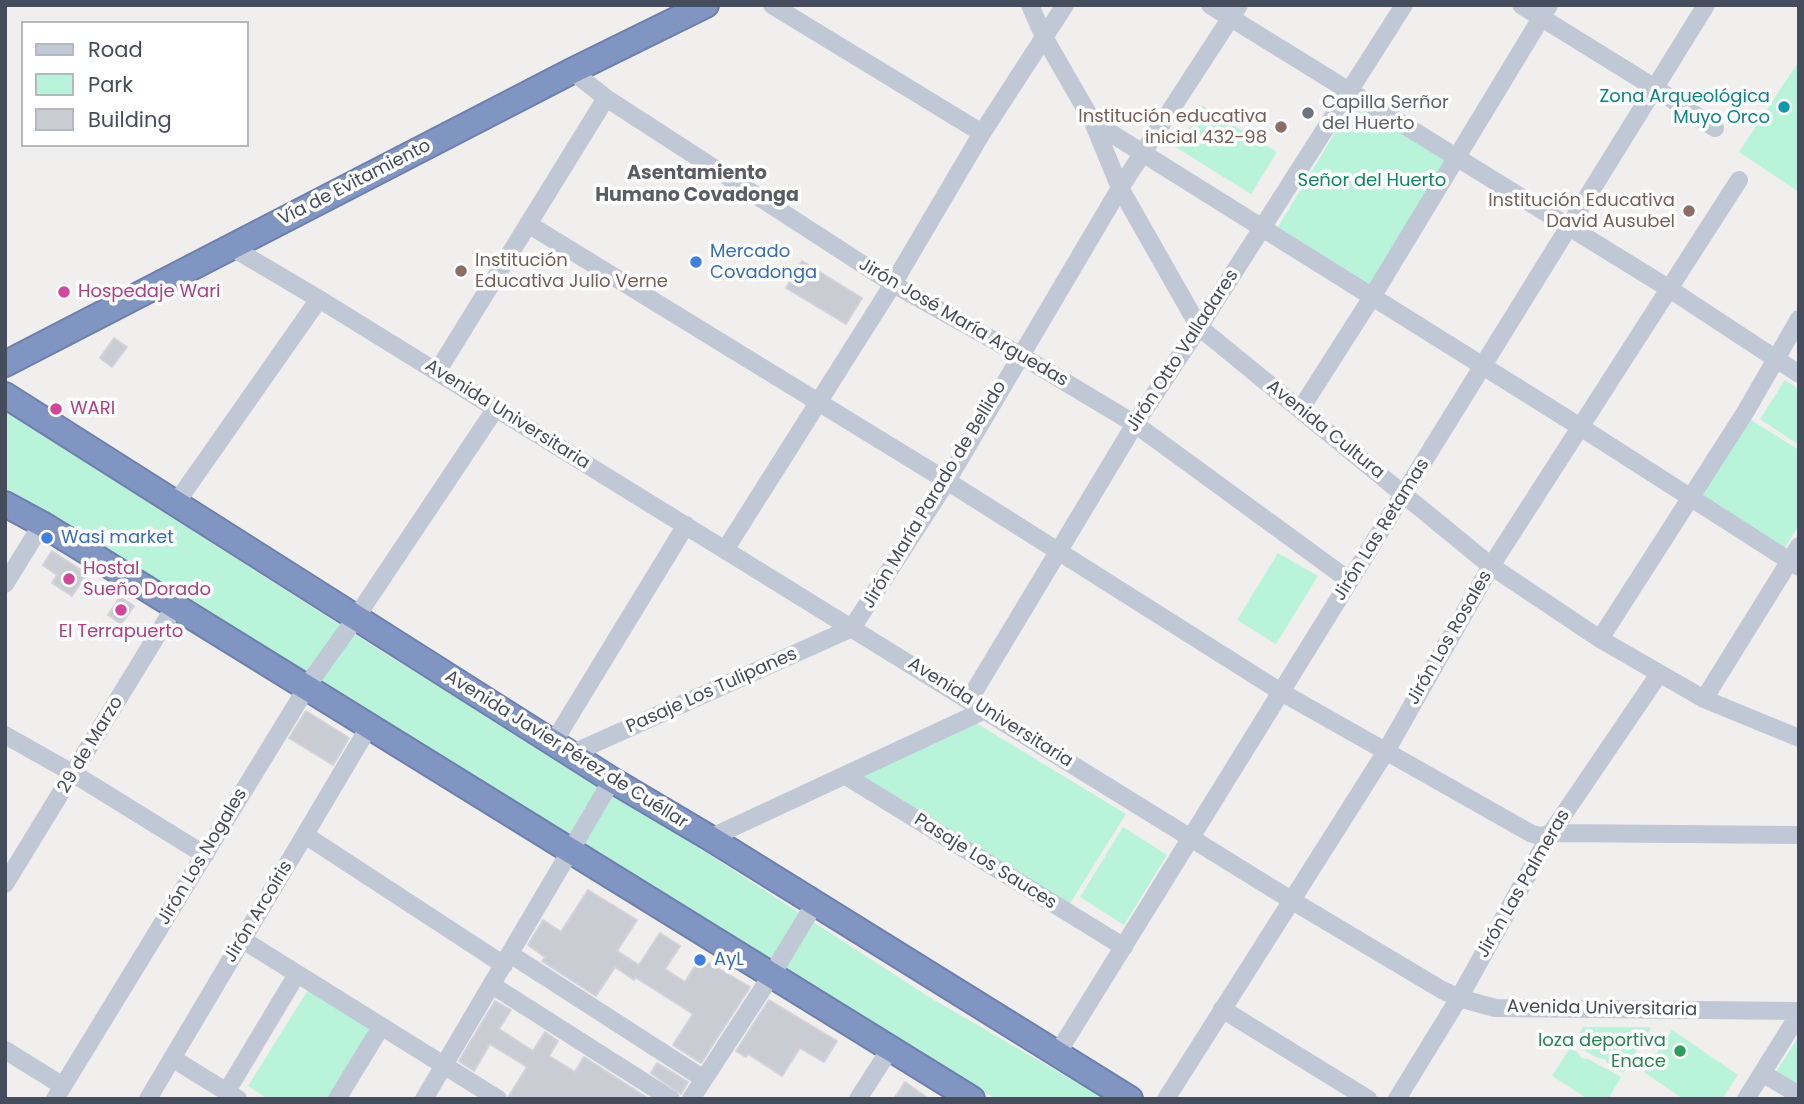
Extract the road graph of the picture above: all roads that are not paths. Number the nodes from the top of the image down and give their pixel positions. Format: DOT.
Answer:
graph roads {
  1 [pos="706,5"];
  2 [pos="772,5"];
  3 [pos="1030,5"];
  4 [pos="1065,5"];
  5 [pos="1210,5"];
  6 [pos="1404,5"];
  7 [pos="1521,5"];
  8 [pos="1706,5"];
  9 [pos="1235,12"];
  10 [pos="1545,12"];
  11 [pos="1044,37"];
  12 [pos="572,71"];
  13 [pos="1655,88"];
  14 [pos="1350,90"];
  15 [pos="606,98"];
  16 [pos="1093,122"];
  17 [pos="1715,128"];
  18 [pos="982,133"];
  19 [pos="1142,155"];
  20 [pos="1457,160"];
  21 [pos="1739,180"];
  22 [pos="1120,188"];
  23 [pos="527,224"];
  24 [pos="1262,228"];
  25 [pos="1568,229"];
  26 [pos="231,247"];
  27 [pos="893,284"];
  28 [pos="1668,288"];
  29 [pos="1373,297"];
  30 [pos="319,299"];
  31 [pos="1799,319"];
  32 [pos="1199,327"];
  33 [pos="1020,355"];
  34 [pos="1774,360"];
  35 [pos="5,364"];
  36 [pos="1483,366"];
  37 [pos="437,372"];
  38 [pos="1799,374"];
  39 [pos="5,395"];
  40 [pos="818,403"];
  41 [pos="496,408"];
  42 [pos="1300,410"];
  43 [pos="1135,424"];
  44 [pos="1581,428"];
  45 [pos="947,481"];
  46 [pos="1404,494"];
  47 [pos="1690,499"];
  48 [pos="176,503"];
  49 [pos="5,504"];
  50 [pos="42,523"];
  51 [pos="686,525"];
  52 [pos="725,550"];
  53 [pos="1057,552"];
  54 [pos="1796,558"];
  55 [pos="1491,566"];
  56 [pos="1350,581"];
  57 [pos="5,584"];
  58 [pos="175,606"];
  59 [pos="355,619"];
  60 [pos="852,628"];
  61 [pos="1600,639"];
  62 [pos="1659,674"];
  63 [pos="307,687"];
  64 [pos="1281,692"];
  65 [pos="1704,699"];
  66 [pos="969,700"];
  67 [pos="985,710"];
  68 [pos="370,725"];
  69 [pos="5,735"];
  70 [pos="1799,738"];
  71 [pos="562,748"];
  72 [pos="1385,753"];
  73 [pos="74,774"];
  74 [pos="846,776"];
  75 [pos="612,780"];
  76 [pos="1551,833"];
  77 [pos="305,835"];
  78 [pos="1799,835"];
  79 [pos="710,838"];
  80 [pos="1191,838"];
  81 [pos="571,851"];
  82 [pos="205,855"];
  83 [pos="5,884"];
  84 [pos="1291,900"];
  85 [pos="815,903"];
  86 [pos="243,940"];
  87 [pos="1124,947"];
  88 [pos="507,959"];
  89 [pos="297,974"];
  90 [pos="771,976"];
  91 [pos="492,985"];
  92 [pos="1459,998"];
  93 [pos="1222,1009"];
  94 [pos="1799,1013"];
  95 [pos="381,1027"];
  96 [pos="890,1049"];
  97 [pos="5,1050"];
  98 [pos="1057,1054"];
  99 [pos="172,1058"];
  100 [pos="445,1065"];
  101 [pos="1762,1073"];
  102 [pos="704,1079"];
  103 [pos="59,1092"];
  104 [pos="232,1095"];
  105 [pos="1799,1095"];
  106 [pos="971,1098"];
  107 [pos="148,1099"];
  108 [pos="337,1099"];
  109 [pos="424,1099"];
  110 [pos="498,1099"];
  111 [pos="671,1099"];
  112 [pos="691,1099"];
  113 [pos="858,1099"];
  114 [pos="1130,1099"];
  115 [pos="1166,1099"];
  116 [pos="1368,1099"];
  117 [pos="1397,1099"];
  118 [pos="1746,1099"];
  1 -- 12 [label="highway, Vía de Evitamiento"];
  2 -- 18 [label="street"];
  3 -- 11 [label="street, Avenida Cultura"];
  4 -- 11 [label="street"];
  5 -- 9 [label="street"];
  6 -- 14 [label="street, Jirón Otto Valladares"];
  7 -- 10 [label="street"];
  8 -- 13 [label="street, Jirón Las Retamas"];
  9 -- 14 [label="street"];
  9 -- 19 [label="street, Jirón María Parado de Bellido"];
  10 -- 13 [label="street"];
  10 -- 20 [label="street"];
  11 -- 16 [label="street, Avenida Cultura"];
  11 -- 18 [label="street"];
  12 -- 15 [label="street, Jirón José María Arguedas"];
  12 -- 26 [label="highway, Vía de Evitamiento"];
  13 -- 17 [label="street"];
  13 -- 25 [label="street, Jirón Las Retamas"];
  14 -- 20 [label="street"];
  14 -- 24 [label="street, Jirón Otto Valladares"];
  15 -- 23 [label="street"];
  15 -- 27 [label="street, Jirón José María Arguedas"];
  16 -- 19 [label="street"];
  16 -- 22 [label="street, Avenida Cultura"];
  18 -- 27 [label="street"];
  19 -- 22 [label="street, Jirón María Parado de Bellido"];
  19 -- 24 [label="street"];
  20 -- 25 [label="street"];
  20 -- 29 [label="street"];
  21 -- 28 [label="street, Jirón Los Rosales"];
  22 -- 32 [label="street, Avenida Cultura"];
  22 -- 33 [label="street, Jirón María Parado de Bellido"];
  23 -- 37 [label="street"];
  23 -- 40 [label="street"];
  24 -- 29 [label="street"];
  24 -- 32 [label="street, Jirón Otto Valladares"];
  25 -- 28 [label="street"];
  25 -- 36 [label="street, Jirón Las Retamas"];
  26 -- 30 [label="street, Avenida Universitaria"];
  26 -- 35 [label="highway, Vía de Evitamiento"];
  27 -- 33 [label="street, Jirón José María Arguedas"];
  27 -- 40 [label="street"];
  28 -- 34 [label="street"];
  28 -- 44 [label="street, Jirón Los Rosales"];
  29 -- 36 [label="street"];
  29 -- 42 [label="street"];
  30 -- 37 [label="street, Avenida Universitaria"];
  30 -- 48 [label="street"];
  31 -- 34 [label="street"];
  32 -- 42 [label="street, Avenida Cultura"];
  32 -- 43 [label="street, Jirón Otto Valladares"];
  33 -- 43 [label="street, Jirón José María Arguedas"];
  33 -- 45 [label="street, Jirón María Parado de Bellido"];
  34 -- 38 [label="street"];
  34 -- 47 [label="street"];
  36 -- 44 [label="street"];
  36 -- 46 [label="street, Jirón Las Retamas"];
  37 -- 41 [label="street, Avenida Universitaria"];
  39 -- 48 [label="highway, Avenida Javier Pérez de Cuéllar"];
  40 -- 45 [label="street"];
  40 -- 52 [label="street"];
  41 -- 51 [label="street, Avenida Universitaria"];
  41 -- 59 [label="street, Jirón Los Nogales"];
  42 -- 46 [label="street, Avenida Cultura"];
  43 -- 53 [label="street, Jirón Otto Valladares"];
  43 -- 56 [label="street, Jirón José María Arguedas"];
  44 -- 47 [label="street"];
  44 -- 55 [label="street, Jirón Los Rosales"];
  45 -- 53 [label="street"];
  45 -- 60 [label="street, Jirón María Parado de Bellido"];
  46 -- 55 [label="street, Avenida Cultura"];
  46 -- 56 [label="street, Jirón Las Retamas"];
  47 -- 54 [label="street"];
  47 -- 61 [label="street"];
  48 -- 59 [label="highway, Avenida Javier Pérez de Cuéllar"];
  49 -- 50 [label="highway"];
  50 -- 57 [label="street"];
  50 -- 58 [label="highway"];
  51 -- 52 [label="street, Avenida Universitaria"];
  51 -- 71 [label="street"];
  52 -- 60 [label="street, Avenida Universitaria"];
  53 -- 64 [label="street"];
  53 -- 66 [label="street, Jirón Otto Valladares"];
  54 -- 65 [label="street"];
  55 -- 61 [label="street, Avenida Cultura"];
  55 -- 72 [label="street, Jirón Los Rosales"];
  56 -- 64 [label="street, Jirón Las Retamas"];
  58 -- 63 [label="highway"];
  58 -- 73 [label="street, 29 de Marzo"];
  59 -- 63 [label="street, Jirón Los Nogales"];
  59 -- 71 [label="highway, Avenida Javier Pérez de Cuéllar"];
  60 -- 66 [label="street, Avenida Universitaria"];
  60 -- 71 [label="street, Pasaje Los Tulipanes"];
  61 -- 62 [label="street, Avenida Cultura"];
  62 -- 65 [label="street, Avenida Cultura"];
  62 -- 76 [label="street, Jirón Las Palmeras"];
  63 -- 68 [label="highway"];
  63 -- 82 [label="street, Jirón Los Nogales"];
  64 -- 72 [label="street"];
  64 -- 80 [label="street, Jirón Las Retamas"];
  65 -- 70 [label="street, Avenida Cultura"];
  66 -- 67 [label="street, Avenida Universitaria"];
  67 -- 74 [label="street"];
  67 -- 80 [label="street, Avenida Universitaria"];
  68 -- 77 [label="street, Jirón Arcoíris"];
  68 -- 81 [label="highway"];
  69 -- 73 [label="street"];
  71 -- 75 [label="highway, Avenida Javier Pérez de Cuéllar"];
  72 -- 76 [label="street"];
  72 -- 84 [label="street, Jirón Los Rosales"];
  73 -- 82 [label="street"];
  73 -- 83 [label="street, 29 de Marzo"];
  74 -- 79 [label="street"];
  74 -- 87 [label="street, Pasaje Los Sauces"];
  75 -- 79 [label="highway, Avenida Javier Pérez de Cuéllar"];
  75 -- 81 [label="street"];
  76 -- 78 [label="street"];
  76 -- 92 [label="street, Jirón Las Palmeras"];
  77 -- 86 [label="street, Jirón Arcoíris"];
  77 -- 88 [label="street"];
  79 -- 85 [label="highway, Avenida Javier Pérez de Cuéllar"];
  80 -- 84 [label="street, Avenida Universitaria"];
  80 -- 87 [label="street, Jirón Las Retamas"];
  81 -- 88 [label="street"];
  81 -- 90 [label="highway"];
  82 -- 103 [label="street, Jirón Los Nogales"];
  84 -- 92 [label="street, Avenida Universitaria"];
  84 -- 93 [label="street, Jirón Los Rosales"];
  85 -- 90 [label="street"];
  85 -- 98 [label="highway, Avenida Javier Pérez de Cuéllar"];
  86 -- 89 [label="street"];
  86 -- 99 [label="street, Jirón Arcoíris"];
  87 -- 98 [label="street, Jirón Las Retamas"];
  88 -- 91 [label="street"];
  88 -- 102 [label="street"];
  89 -- 95 [label="street"];
  89 -- 104 [label="street"];
  90 -- 96 [label="highway"];
  90 -- 102 [label="street"];
  91 -- 100 [label="street"];
  91 -- 111 [label="street"];
  92 -- 94 [label="street, Avenida Universitaria"];
  92 -- 117 [label="street, Jirón Las Palmeras"];
  93 -- 115 [label="street, Jirón Los Rosales"];
  93 -- 116 [label="street"];
  94 -- 101 [label="street"];
  95 -- 100 [label="street"];
  95 -- 108 [label="street"];
  96 -- 106 [label="highway"];
  96 -- 113 [label="street"];
  97 -- 103 [label="street"];
  98 -- 114 [label="highway, Avenida Javier Pérez de Cuéllar"];
  99 -- 104 [label="street"];
  99 -- 107 [label="street, Jirón Arcoíris"];
  100 -- 109 [label="street"];
  100 -- 110 [label="street"];
  101 -- 105 [label="street"];
  101 -- 118 [label="street"];
  102 -- 112 [label="street"];
}
